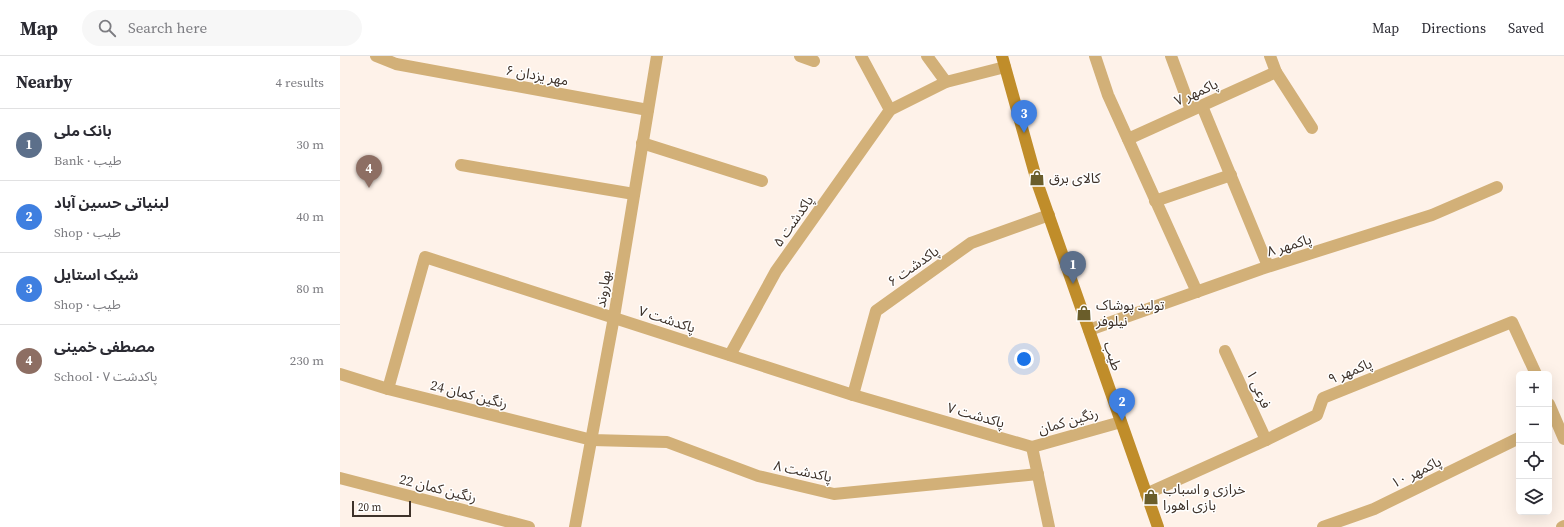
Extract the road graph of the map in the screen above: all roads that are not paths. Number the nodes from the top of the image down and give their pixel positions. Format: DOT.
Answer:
graph roads {
  1 [pos="376,56"];
  2 [pos="657,56"];
  3 [pos="800,56"];
  4 [pos="861,56"];
  5 [pos="927,56"];
  6 [pos="1095,56"];
  7 [pos="1172,56"];
  8 [pos="1270,56"];
  9 [pos="814,61"];
  10 [pos="1003,61"];
  11 [pos="1276,72"];
  12 [pos="946,82"];
  13 [pos="1202,106"];
  14 [pos="648,110"];
  15 [pos="890,110"];
  16 [pos="1190,110"];
  17 [pos="1312,128"];
  18 [pos="1128,139"];
  19 [pos="642,143"];
  20 [pos="461,165"];
  21 [pos="1230,175"];
  22 [pos="762,181"];
  23 [pos="1497,187"];
  24 [pos="634,194"];
  25 [pos="1155,201"];
  26 [pos="1048,215"];
  27 [pos="1268,266"];
  28 [pos="1197,292"];
  29 [pos="614,317"];
  30 [pos="1088,330"];
  31 [pos="1225,351"];
  32 [pos="730,355"];
  33 [pos="1535,371"];
  34 [pos="340,374"];
  35 [pos="388,388"];
  36 [pos="853,395"];
  37 [pos="1121,422"];
  38 [pos="1552,422"];
  39 [pos="1516,439"];
  40 [pos="1564,439"];
  41 [pos="592,440"];
  42 [pos="1266,440"];
  43 [pos="1032,447"];
  44 [pos="1038,474"];
  45 [pos="340,478"];
  46 [pos="1146,494"];
  47 [pos="529,527"];
  48 [pos="575,527"];
  49 [pos="1049,527"];
  50 [pos="1158,527"];
  51 [pos="1323,527"];
  1 -- 14 [label="street, مهر یزدان ۶"];
  2 -- 14 [label="street, بهاروند"];
  3 -- 9 [label="street"];
  4 -- 15 [label="street"];
  5 -- 12 [label="street"];
  6 -- 18 [label="street"];
  7 -- 16 [label="street"];
  8 -- 11 [label="street"];
  10 -- 12 [label="street"];
  10 -- 26 [label="main road, طیب"];
  11 -- 13 [label="street, پاکمهر ۷"];
  11 -- 17 [label="street"];
  12 -- 15 [label="street"];
  13 -- 16 [label="street, پاکمهر ۷"];
  13 -- 21 [label="street"];
  14 -- 19 [label="street, بهاروند"];
  15 -- 32 [label="street, پاکدشت ۵"];
  16 -- 18 [label="street, پاکمهر ۷"];
  18 -- 25 [label="street"];
  19 -- 22 [label="street"];
  19 -- 24 [label="street, بهاروند"];
  20 -- 24 [label="street"];
  21 -- 25 [label="street"];
  21 -- 27 [label="street"];
  23 -- 27 [label="street, پاکمهر ۸"];
  24 -- 29 [label="street, بهاروند"];
  25 -- 28 [label="street"];
  26 -- 30 [label="main road, طیب"];
  26 -- 36 [label="street, پاکدشت ۶"];
  27 -- 28 [label="street, پاکمهر ۸"];
  28 -- 30 [label="street, پاکمهر ۸"];
  29 -- 32 [label="street, پاکدشت ۷"];
  29 -- 35 [label="street, پاکدشت ۷"];
  29 -- 41 [label="street, بهاروند"];
  30 -- 37 [label="main road, طیب"];
  31 -- 42 [label="street, فرعی ۱"];
  32 -- 36 [label="street, پاکدشت ۷"];
  33 -- 42 [label="street, پاکمهر ۹"];
  34 -- 35 [label="street, رنگین کمان 24"];
  35 -- 41 [label="street, رنگین کمان 24"];
  36 -- 43 [label="street, پاکدشت ۷"];
  37 -- 43 [label="street, رنگین کمان"];
  37 -- 46 [label="main road, طیب"];
  38 -- 40 [label="street"];
  39 -- 51 [label="street, پاکمهر ۱۰"];
  41 -- 44 [label="street, پاکدشت ۸"];
  41 -- 48 [label="street, بهاروند"];
  42 -- 46 [label="street, پاکمهر ۹"];
  43 -- 44 [label="street, رنگین کمان"];
  44 -- 49 [label="street, رنگین کمان"];
  45 -- 47 [label="street, رنگین کمان 22"];
  46 -- 50 [label="main road, طیب"];
}
